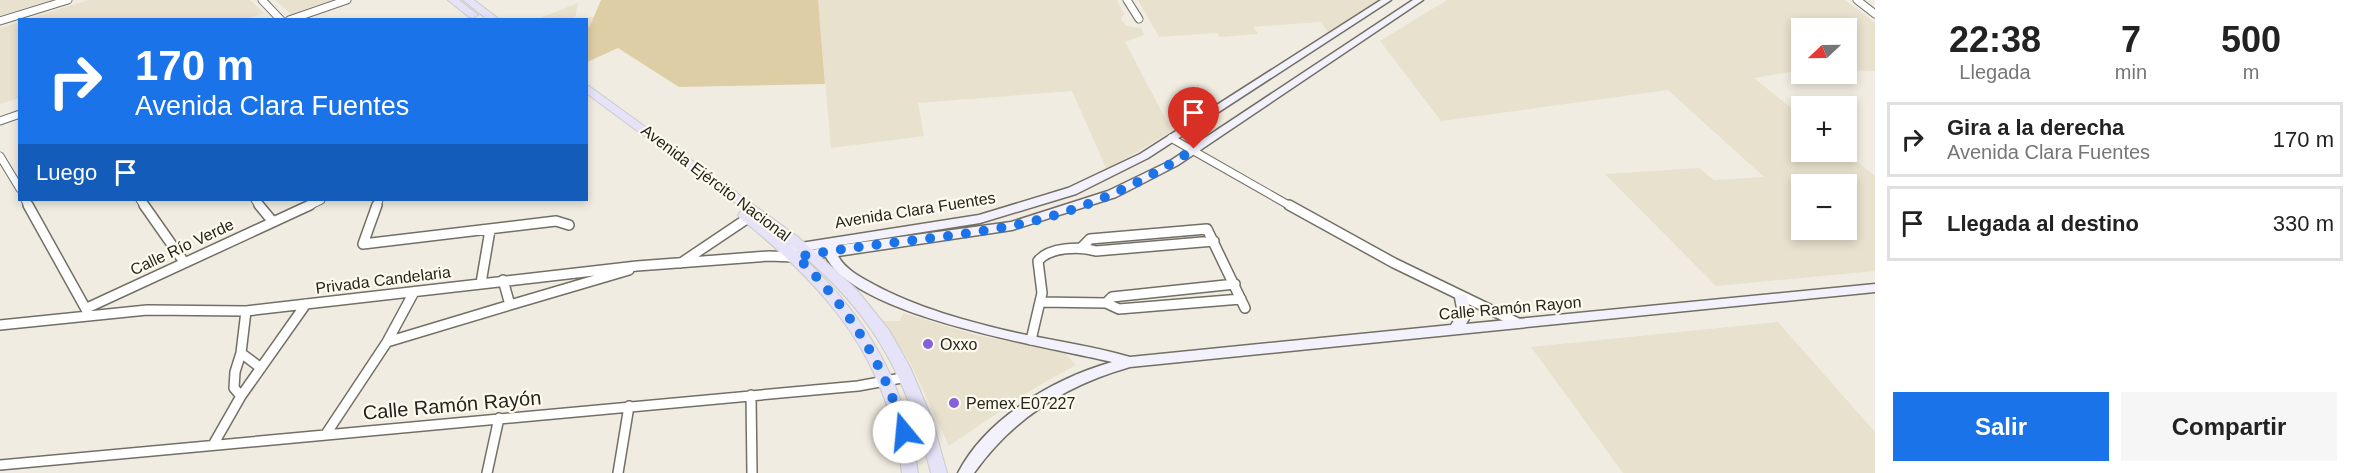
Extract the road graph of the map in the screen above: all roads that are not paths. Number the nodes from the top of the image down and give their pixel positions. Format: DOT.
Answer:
graph roads {
  1 [pos="68,0"];
  2 [pos="262,0"];
  3 [pos="347,0"];
  4 [pos="453,0"];
  5 [pos="468,0"];
  6 [pos="480,0"];
  7 [pos="1127,0"];
  8 [pos="1386,0"];
  9 [pos="1419,0"];
  10 [pos="1857,0"];
  11 [pos="1875,14"];
  12 [pos="279,18"];
  13 [pos="295,18"];
  14 [pos="477,18"];
  15 [pos="492,18"];
  16 [pos="504,18"];
  17 [pos="1138,19"];
  18 [pos="0,21"];
  19 [pos="588,89"];
  20 [pos="588,98"];
  21 [pos="18,115"];
  22 [pos="0,121"];
  23 [pos="1172,138"];
  24 [pos="1194,149"];
  25 [pos="0,156"];
  26 [pos="18,186"];
  27 [pos="26,201"];
  28 [pos="141,201"];
  29 [pos="256,201"];
  30 [pos="319,201"];
  31 [pos="380,201"];
  32 [pos="748,218"];
  33 [pos="273,222"];
  34 [pos="568,225"];
  35 [pos="490,230"];
  36 [pos="1214,241"];
  37 [pos="828,247"];
  38 [pos="1082,247"];
  39 [pos="800,251"];
  40 [pos="184,262"];
  41 [pos="680,263"];
  42 [pos="637,266"];
  43 [pos="503,280"];
  44 [pos="481,283"];
  45 [pos="1235,284"];
  46 [pos="1872,289"];
  47 [pos="414,292"];
  48 [pos="1461,298"];
  49 [pos="1241,299"];
  50 [pos="1040,302"];
  51 [pos="1106,303"];
  52 [pos="306,304"];
  53 [pos="510,305"];
  54 [pos="1245,308"];
  55 [pos="87,311"];
  56 [pos="246,311"];
  57 [pos="1518,323"];
  58 [pos="0,325"];
  59 [pos="1455,330"];
  60 [pos="1031,340"];
  61 [pos="387,342"];
  62 [pos="241,353"];
  63 [pos="1130,362"];
  64 [pos="261,368"];
  65 [pos="907,377"];
  66 [pos="886,381"];
  67 [pos="751,395"];
  68 [pos="241,396"];
  69 [pos="629,406"];
  70 [pos="499,418"];
  71 [pos="326,434"];
  72 [pos="213,445"];
  73 [pos="0,465"];
  74 [pos="487,473"];
  75 [pos="618,473"];
  76 [pos="752,473"];
  77 [pos="910,473"];
  78 [pos="939,473"];
  79 [pos="966,473"];
  1 -- 18 [label="street"];
  2 -- 12 [label="street"];
  3 -- 13 [label="street"];
  4 -- 14 [label="main road"];
  5 -- 15 [label="main road"];
  6 -- 16 [label="main road"];
  7 -- 17 [label="street"];
  8 -- 23 [label="street, Avenida Clara Fuentes"];
  9 -- 24 [label="street, Avenida Clara Fuentes"];
  10 -- 11 [label="street"];
  19 -- 39 [label="main road, Avenida Ejército Nacional"];
  20 -- 32 [label="main road, Avenida Ejército Nacional"];
  21 -- 22 [label="street"];
  23 -- 24 [label="street"];
  23 -- 37 [label="street, Avenida Clara Fuentes"];
  24 -- 37 [label="street, Avenida Clara Fuentes"];
  24 -- 48 [label="street"];
  25 -- 26 [label="street"];
  27 -- 55 [label="street"];
  28 -- 40 [label="street"];
  29 -- 33 [label="street"];
  30 -- 33 [label="street, Calle Río Verde"];
  31 -- 35 [label="street"];
  32 -- 39 [label="main road, Avenida Ejército Nacional"];
  32 -- 41 [label="street"];
  33 -- 40 [label="street, Calle Río Verde"];
  34 -- 35 [label="street"];
  35 -- 44 [label="street"];
  36 -- 38 [label="street"];
  36 -- 38 [label="street"];
  36 -- 45 [label="street"];
  37 -- 39 [label="street, Avenida Clara Fuentes"];
  37 -- 60 [label="street"];
  38 -- 50 [label="street"];
  39 -- 41 [label="street, Privada Candelaria"];
  39 -- 65 [label="main road, Avenida Ejército Nacional"];
  39 -- 66 [label="main road, Avenida Ejército Nacional"];
  40 -- 55 [label="street, Calle Río Verde"];
  41 -- 42 [label="street, Privada Candelaria"];
  42 -- 43 [label="street, Privada Candelaria"];
  42 -- 53 [label="street"];
  43 -- 44 [label="street, Privada Candelaria"];
  43 -- 53 [label="street"];
  44 -- 47 [label="street, Privada Candelaria"];
  45 -- 49 [label="street"];
  45 -- 51 [label="street"];
  46 -- 57 [label="street, Calle Ramón Rayon"];
  47 -- 52 [label="street, Privada Candelaria"];
  47 -- 61 [label="street"];
  48 -- 57 [label="street"];
  48 -- 59 [label="street"];
  49 -- 51 [label="street"];
  49 -- 54 [label="street"];
  50 -- 51 [label="street"];
  50 -- 60 [label="street"];
  52 -- 56 [label="street, Privada Candelaria"];
  52 -- 64 [label="street"];
  53 -- 61 [label="street"];
  55 -- 56 [label="street, Privada Candelaria"];
  55 -- 58 [label="street, Privada Candelaria"];
  56 -- 62 [label="street"];
  57 -- 59 [label="street, Calle Ramón Rayon"];
  59 -- 63 [label="street, Calle Ramón Rayon"];
  60 -- 63 [label="street"];
  61 -- 71 [label="street"];
  62 -- 64 [label="street"];
  62 -- 68 [label="street"];
  63 -- 79 [label="street, Calle Ramón Rayon"];
  64 -- 68 [label="street"];
  65 -- 66 [label="street, Calle Ramón Rayón"];
  65 -- 78 [label="main road, Avenida Ejército Nacional"];
  66 -- 67 [label="street, Calle Ramón Rayón"];
  66 -- 77 [label="main road, Avenida Ejército Nacional"];
  67 -- 69 [label="street, Calle Ramón Rayón"];
  67 -- 76 [label="street"];
  68 -- 72 [label="street"];
  69 -- 70 [label="street, Calle Ramón Rayón"];
  69 -- 75 [label="street"];
  70 -- 71 [label="street, Calle Ramón Rayón"];
  70 -- 74 [label="street"];
  71 -- 72 [label="street, Calle Ramón Rayón"];
  72 -- 73 [label="street, Calle Ramón Rayón"];
}
